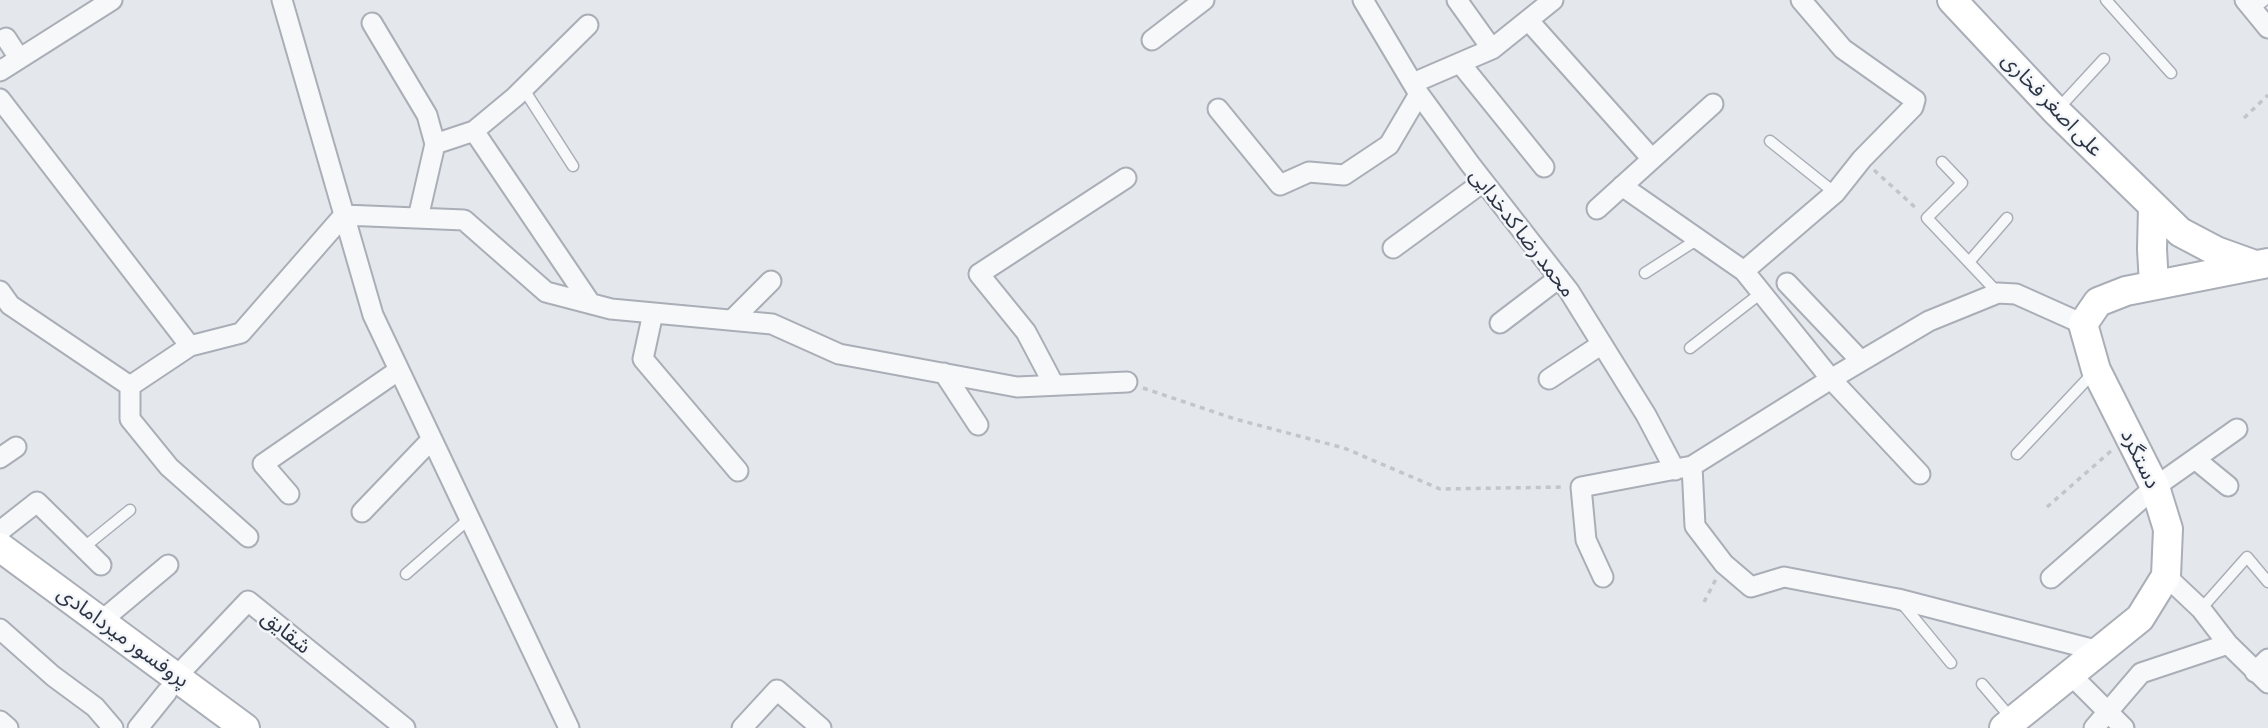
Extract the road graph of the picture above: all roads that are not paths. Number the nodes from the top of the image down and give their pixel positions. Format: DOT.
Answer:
graph roads {
  1 [pos="112,0"];
  2 [pos="282,0"];
  3 [pos="1204,0"];
  4 [pos="1363,0"];
  5 [pos="1457,0"];
  6 [pos="1553,0"];
  7 [pos="1801,0"];
  8 [pos="1952,0"];
  9 [pos="2106,0"];
  10 [pos="2255,3"];
  11 [pos="1528,20"];
  12 [pos="372,23"];
  13 [pos="588,25"];
  14 [pos="2268,28"];
  15 [pos="6,38"];
  16 [pos="1152,40"];
  17 [pos="1492,50"];
  18 [pos="19,58"];
  19 [pos="2104,59"];
  20 [pos="1460,63"];
  21 [pos="0,71"];
  22 [pos="2171,73"];
  23 [pos="523,88"];
  24 [pos="1416,88"];
  25 [pos="0,99"];
  26 [pos="1713,104"];
  27 [pos="1218,108"];
  28 [pos="2056,111"];
  29 [pos="474,131"];
  30 [pos="1770,141"];
  31 [pos="435,144"];
  32 [pos="1652,159"];
  33 [pos="1942,162"];
  34 [pos="573,166"];
  35 [pos="1544,167"];
  36 [pos="1126,178"];
  37 [pos="1483,182"];
  38 [pos="1622,186"];
  39 [pos="1835,193"];
  40 [pos="2153,207"];
  41 [pos="1597,209"];
  42 [pos="344,215"];
  43 [pos="418,218"];
  44 [pos="2007,218"];
  45 [pos="1698,239"];
  46 [pos="1393,248"];
  47 [pos="1969,262"];
  48 [pos="2262,264"];
  49 [pos="1744,271"];
  50 [pos="1645,273"];
  51 [pos="1559,278"];
  52 [pos="771,281"];
  53 [pos="1787,283"];
  54 [pos="2154,285"];
  55 [pos="0,291"];
  56 [pos="1761,293"];
  57 [pos="1998,293"];
  58 [pos="590,304"];
  59 [pos="653,313"];
  60 [pos="732,320"];
  61 [pos="1500,323"];
  62 [pos="2083,324"];
  63 [pos="1602,344"];
  64 [pos="190,346"];
  65 [pos="1690,348"];
  66 [pos="1861,361"];
  67 [pos="399,370"];
  68 [pos="2096,370"];
  69 [pos="944,373"];
  70 [pos="1549,379"];
  71 [pos="1831,379"];
  72 [pos="1127,382"];
  73 [pos="1054,385"];
  74 [pos="130,386"];
  75 [pos="978,425"];
  76 [pos="2237,429"];
  77 [pos="432,439"];
  78 [pos="2017,454"];
  79 [pos="2195,459"];
  80 [pos="1683,468"];
  81 [pos="738,471"];
  82 [pos="1920,474"];
  83 [pos="2228,486"];
  84 [pos="2155,487"];
  85 [pos="289,494"];
  86 [pos="130,510"];
  87 [pos="362,512"];
  88 [pos="470,519"];
  89 [pos="0,531"];
  90 [pos="247,537"];
  91 [pos="0,547"];
  92 [pos="83,548"];
  93 [pos="0,564"];
  94 [pos="101,565"];
  95 [pos="168,565"];
  96 [pos="406,574"];
  97 [pos="2166,576"];
  98 [pos="1603,577"];
  99 [pos="2051,578"];
  100 [pos="2268,582"];
  101 [pos="1898,599"];
  102 [pos="2201,609"];
  103 [pos="100,622"];
  104 [pos="0,629"];
  105 [pos="2228,644"];
  106 [pos="2099,651"];
  107 [pos="1951,663"];
  108 [pos="2264,671"];
  109 [pos="2070,674"];
  110 [pos="172,684"];
  111 [pos="1982,684"];
  112 [pos="2109,712"];
  113 [pos="0,721"];
  114 [pos="2012,725"];
  115 [pos="8,728"];
  116 [pos="113,728"];
  117 [pos="138,728"];
  118 [pos="215,728"];
  119 [pos="246,728"];
  120 [pos="405,728"];
  121 [pos="569,728"];
  122 [pos="742,728"];
  123 [pos="821,728"];
  124 [pos="2094,728"];
  125 [pos="2123,728"];
  1 -- 18 [label="street"];
  2 -- 42 [label="street"];
  3 -- 16 [label="street"];
  4 -- 24 [label="street, محمد رضا کدخدایی"];
  5 -- 17 [label="street"];
  6 -- 11 [label="street"];
  7 -- 39 [label="street"];
  8 -- 28 [label="main road, علی اصغر فخاری"];
  9 -- 22 [label="lane"];
  10 -- 14 [label="street"];
  11 -- 17 [label="street"];
  11 -- 32 [label="street"];
  12 -- 31 [label="street"];
  13 -- 23 [label="street"];
  15 -- 18 [label="street"];
  17 -- 20 [label="street"];
  18 -- 21 [label="street"];
  19 -- 28 [label="lane"];
  20 -- 24 [label="street"];
  20 -- 35 [label="street"];
  23 -- 29 [label="street"];
  23 -- 34 [label="lane"];
  24 -- 27 [label="street"];
  24 -- 37 [label="street, محمد رضا کدخدایی"];
  25 -- 64 [label="street"];
  26 -- 32 [label="street"];
  28 -- 40 [label="main road, علی اصغر فخاری"];
  29 -- 31 [label="street"];
  29 -- 58 [label="street"];
  30 -- 39 [label="lane"];
  31 -- 43 [label="street"];
  32 -- 38 [label="street"];
  33 -- 47 [label="lane"];
  36 -- 73 [label="street"];
  37 -- 46 [label="street"];
  37 -- 51 [label="street, محمد رضا کدخدایی"];
  38 -- 41 [label="street"];
  38 -- 45 [label="street"];
  39 -- 49 [label="street"];
  40 -- 48 [label="main road, علی اصغر فخاری"];
  40 -- 54 [label="main road"];
  42 -- 43 [label="street"];
  42 -- 64 [label="street"];
  42 -- 67 [label="street"];
  43 -- 58 [label="street"];
  44 -- 47 [label="lane"];
  45 -- 49 [label="street"];
  45 -- 50 [label="lane"];
  47 -- 57 [label="lane"];
  48 -- 54 [label="main road"];
  49 -- 56 [label="street"];
  51 -- 61 [label="street"];
  51 -- 63 [label="street, محمد رضا کدخدایی"];
  52 -- 60 [label="street"];
  53 -- 66 [label="street"];
  54 -- 62 [label="main road"];
  55 -- 74 [label="street"];
  56 -- 65 [label="lane"];
  56 -- 71 [label="street"];
  57 -- 62 [label="street"];
  57 -- 66 [label="street"];
  58 -- 59 [label="street"];
  59 -- 60 [label="street"];
  59 -- 81 [label="street"];
  60 -- 69 [label="street"];
  62 -- 68 [label="main road, دستگرد"];
  63 -- 70 [label="street"];
  63 -- 80 [label="street, محمد رضا کدخدایی"];
  64 -- 74 [label="street"];
  66 -- 71 [label="street"];
  67 -- 77 [label="street"];
  67 -- 85 [label="street"];
  68 -- 78 [label="lane"];
  68 -- 84 [label="main road, دستگرد"];
  69 -- 73 [label="street"];
  69 -- 75 [label="street"];
  71 -- 80 [label="street"];
  71 -- 82 [label="street"];
  72 -- 73 [label="street"];
  74 -- 90 [label="street"];
  76 -- 79 [label="street"];
  77 -- 87 [label="street"];
  77 -- 88 [label="street"];
  79 -- 83 [label="street"];
  79 -- 84 [label="street"];
  80 -- 98 [label="street"];
  80 -- 101 [label="street"];
  84 -- 97 [label="main road, دستگرد"];
  84 -- 99 [label="street"];
  86 -- 92 [label="lane"];
  88 -- 96 [label="lane"];
  88 -- 121 [label="street"];
  89 -- 92 [label="street"];
  91 -- 103 [label="main road, پروفسور میردامادی"];
  92 -- 94 [label="street"];
  93 -- 110 [label="main road, پروفسور میردامادی"];
  95 -- 103 [label="street"];
  97 -- 102 [label="street"];
  97 -- 106 [label="main road, دستگرد"];
  100 -- 102 [label="lane"];
  101 -- 106 [label="street"];
  101 -- 107 [label="lane"];
  102 -- 105 [label="street"];
  103 -- 110 [label="main road, پروفسور میردامادی"];
  104 -- 116 [label="street"];
  105 -- 108 [label="street"];
  105 -- 112 [label="street"];
  106 -- 109 [label="main road, دستگرد"];
  109 -- 112 [label="street"];
  109 -- 114 [label="main road, دستگرد"];
  110 -- 117 [label="street"];
  110 -- 118 [label="main road, پروفسور میردامادی"];
  110 -- 119 [label="main road, پروفسور میردامادی"];
  110 -- 120 [label="street, شقایق"];
  111 -- 114 [label="lane"];
  112 -- 124 [label="street"];
  112 -- 125 [label="street"];
  113 -- 115 [label="street"];
  122 -- 123 [label="street"];
}
